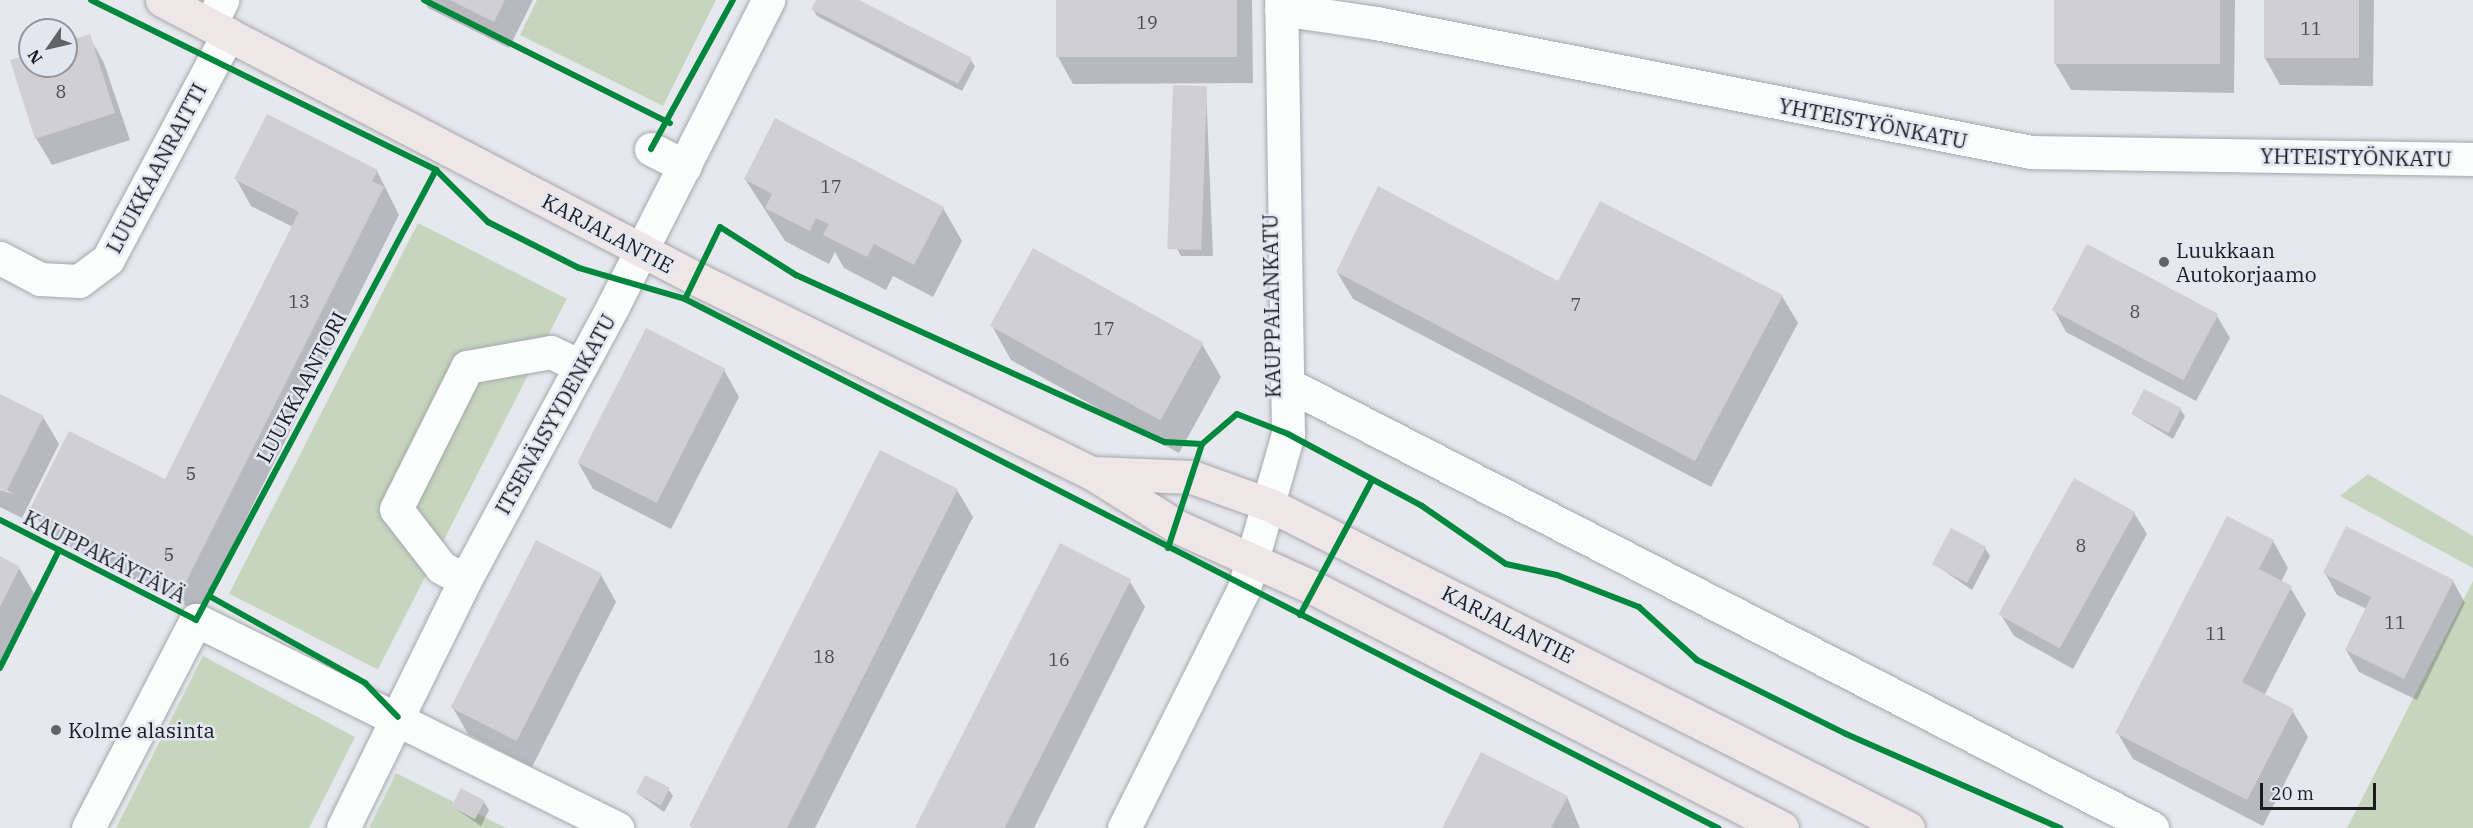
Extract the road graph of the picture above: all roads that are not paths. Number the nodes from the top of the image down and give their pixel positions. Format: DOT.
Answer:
graph roads {
  1 [pos="162,0"];
  2 [pos="768,0"];
  3 [pos="1281,5"];
  4 [pos="220,19"];
  5 [pos="651,149"];
  6 [pos="2473,159"];
  7 [pos="685,166"];
  8 [pos="642,250"];
  9 [pos="0,258"];
  10 [pos="580,366"];
  11 [pos="1291,386"];
  12 [pos="1092,473"];
  13 [pos="1270,505"];
  14 [pos="1255,559"];
  15 [pos="465,580"];
  16 [pos="398,717"];
  17 [pos="88,828"];
  18 [pos="343,828"];
  19 [pos="617,828"];
  20 [pos="1124,828"];
  21 [pos="1782,828"];
  22 [pos="1908,828"];
  23 [pos="2152,828"];
  1 -- 4 [label="main road, KARJALANTIE"];
  2 -- 7 [label="street, ITSENÄISYYDENKATU"];
  3 -- 6 [label="street, YHTEISTYÖNKATU"];
  3 -- 11 [label="street, KAUPPALANKATU"];
  4 -- 8 [label="main road, KARJALANTIE"];
  4 -- 9 [label="street, LUUKKAANRAITTI"];
  5 -- 7 [label="street"];
  7 -- 8 [label="street, ITSENÄISYYDENKATU"];
  8 -- 10 [label="street, ITSENÄISYYDENKATU"];
  8 -- 12 [label="main road, KARJALANTIE"];
  10 -- 15 [label="street, ITSENÄISYYDENKATU"];
  10 -- 15 [label="street"];
  11 -- 13 [label="street, KAUPPALANKATU"];
  11 -- 23 [label="street"];
  12 -- 13 [label="main road, KARJALANTIE"];
  12 -- 14 [label="main road, KARJALANTIE"];
  13 -- 14 [label="street, KAUPPALANKATU"];
  13 -- 22 [label="main road, KARJALANTIE"];
  14 -- 20 [label="street, KAUPPALANKATU"];
  14 -- 21 [label="main road, KARJALANTIE"];
  15 -- 16 [label="street, ITSENÄISYYDENKATU"];
  16 -- 17 [label="street"];
  16 -- 18 [label="street, ITSENÄISYYDENKATU"];
  16 -- 19 [label="street"];
}
